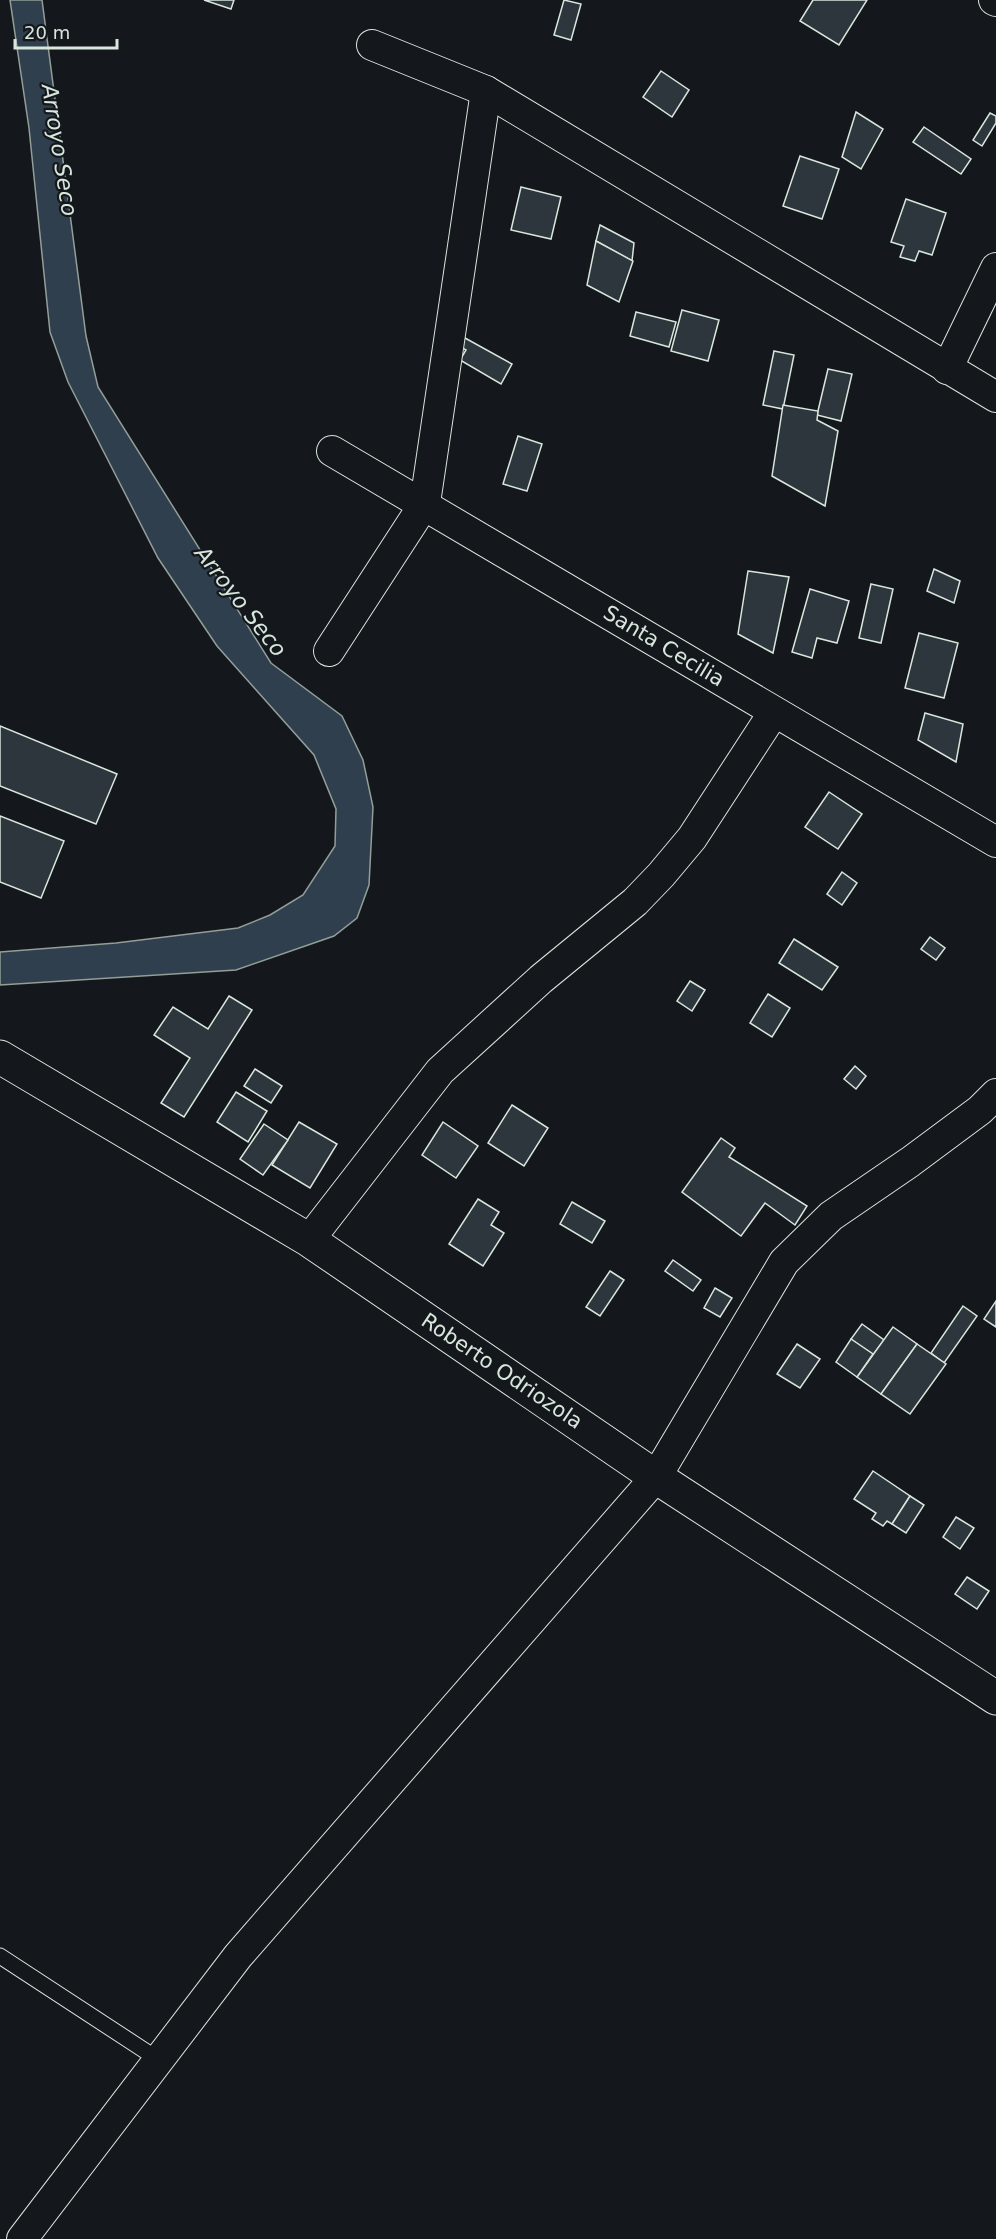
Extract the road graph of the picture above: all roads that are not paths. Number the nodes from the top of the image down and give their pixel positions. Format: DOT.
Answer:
graph roads {
  1 [pos="372,45"];
  2 [pos="486,91"];
  3 [pos="996,268"];
  4 [pos="947,369"];
  5 [pos="996,398"];
  6 [pos="332,451"];
  7 [pos="425,503"];
  8 [pos="329,651"];
  9 [pos="774,712"];
  10 [pos="996,842"];
  11 [pos="0,1057"];
  12 [pos="996,1094"];
  13 [pos="309,1240"];
  14 [pos="656,1477"];
  15 [pos="996,1698"];
  16 [pos="0,1956"];
  17 [pos="159,2060"];
  18 [pos="22,2239"];
  1 -- 2 [label="street"];
  2 -- 4 [label="street"];
  2 -- 7 [label="street"];
  3 -- 4 [label="street"];
  4 -- 5 [label="street"];
  6 -- 7 [label="street, Santa Cecilia"];
  7 -- 8 [label="street"];
  7 -- 9 [label="street, Santa Cecilia"];
  9 -- 10 [label="street, Santa Cecilia"];
  9 -- 13 [label="street"];
  11 -- 13 [label="street, Roberto Odriozola"];
  12 -- 14 [label="street"];
  13 -- 14 [label="street, Roberto Odriozola"];
  14 -- 15 [label="street, Roberto Odriozola"];
  14 -- 17 [label="street"];
  16 -- 17 [label="lane"];
  17 -- 18 [label="street"];
}
